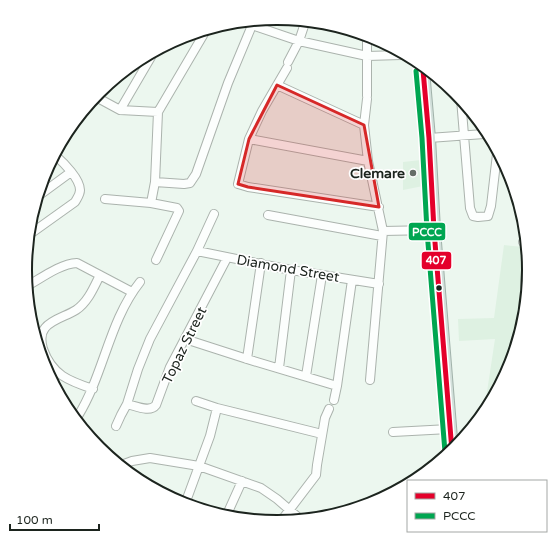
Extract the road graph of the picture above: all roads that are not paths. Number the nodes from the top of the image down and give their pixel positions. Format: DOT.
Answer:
graph roads {
  1 [pos="257,26"];
  2 [pos="250,27"];
  3 [pos="304,27"];
  4 [pos="202,37"];
  5 [pos="299,41"];
  6 [pos="367,42"];
  7 [pos="395,55"];
  8 [pos="367,56"];
  9 [pos="149,61"];
  10 [pos="423,73"];
  11 [pos="277,85"];
  12 [pos="101,100"];
  13 [pos="461,107"];
  14 [pos="120,110"];
  15 [pos="158,112"];
  16 [pos="364,125"];
  17 [pos="463,134"];
  18 [pos="481,134"];
  19 [pos="429,138"];
  20 [pos="249,139"];
  21 [pos="59,159"];
  22 [pos="496,160"];
  23 [pos="368,161"];
  24 [pos="71,172"];
  25 [pos="155,182"];
  26 [pos="46,190"];
  27 [pos="105,199"];
  28 [pos="151,203"];
  29 [pos="379,207"];
  30 [pos="214,214"];
  31 [pos="268,215"];
  32 [pos="36,230"];
  33 [pos="434,230"];
  34 [pos="382,233"];
  35 [pos="197,251"];
  36 [pos="227,258"];
  37 [pos="156,260"];
  38 [pos="261,263"];
  39 [pos="291,270"];
  40 [pos="100,275"];
  41 [pos="322,275"];
  42 [pos="352,280"];
  43 [pos="140,282"];
  44 [pos="33,283"];
  45 [pos="379,284"];
  46 [pos="132,292"];
  47 [pos="41,333"];
  48 [pos="185,339"];
  49 [pos="247,359"];
  50 [pos="52,366"];
  51 [pos="280,368"];
  52 [pos="306,376"];
  53 [pos="370,380"];
  54 [pos="337,386"];
  55 [pos="93,389"];
  56 [pos="334,400"];
  57 [pos="196,401"];
  58 [pos="127,404"];
  59 [pos="217,408"];
  60 [pos="329,409"];
  61 [pos="79,414"];
  62 [pos="116,426"];
  63 [pos="450,429"];
  64 [pos="393,432"];
  65 [pos="322,434"];
  66 [pos="451,443"];
  67 [pos="127,463"];
  68 [pos="199,466"];
  69 [pos="242,481"];
  70 [pos="187,497"];
  71 [pos="229,510"];
  72 [pos="290,510"];
  73 [pos="286,514"];
  74 [pos="294,514"];
  1 -- 5 [label="street"];
  2 -- 25 [label="street"];
  3 -- 5 [label="street"];
  4 -- 15 [label="street"];
  5 -- 8 [label="street"];
  5 -- 11 [label="street"];
  6 -- 8 [label="street"];
  7 -- 8 [label="street"];
  8 -- 16 [label="street"];
  9 -- 14 [label="street"];
  10 -- 19 [label="highway"];
  11 -- 16 [label="street"];
  11 -- 20 [label="street"];
  12 -- 14 [label="street"];
  13 -- 17 [label="street"];
  14 -- 15 [label="street"];
  15 -- 25 [label="street"];
  16 -- 23 [label="street"];
  17 -- 18 [label="street"];
  17 -- 19 [label="street"];
  17 -- 22 [label="street"];
  19 -- 33 [label="highway"];
  20 -- 23 [label="street"];
  20 -- 29 [label="street"];
  21 -- 24 [label="street"];
  23 -- 29 [label="street"];
  24 -- 26 [label="street"];
  24 -- 32 [label="street"];
  25 -- 28 [label="street"];
  27 -- 28 [label="street"];
  28 -- 37 [label="street"];
  29 -- 34 [label="street"];
  30 -- 35 [label="street"];
  31 -- 34 [label="street"];
  33 -- 34 [label="street"];
  33 -- 63 [label="highway"];
  34 -- 45 [label="street"];
  35 -- 36 [label="street, Diamond Street"];
  35 -- 58 [label="street"];
  36 -- 38 [label="street, Diamond Street"];
  36 -- 48 [label="street, Topaz Street"];
  38 -- 39 [label="street, Diamond Street"];
  38 -- 49 [label="street"];
  39 -- 41 [label="street, Diamond Street"];
  39 -- 51 [label="street"];
  40 -- 44 [label="street"];
  40 -- 46 [label="street"];
  40 -- 47 [label="street"];
  41 -- 42 [label="street, Diamond Street"];
  41 -- 52 [label="street"];
  42 -- 45 [label="street, Diamond Street"];
  42 -- 54 [label="street"];
  43 -- 46 [label="street"];
  45 -- 53 [label="street"];
  46 -- 55 [label="street"];
  48 -- 49 [label="street"];
  48 -- 58 [label="street, Topaz Street"];
  49 -- 51 [label="street"];
  50 -- 55 [label="street"];
  51 -- 52 [label="street"];
  52 -- 54 [label="street"];
  54 -- 56 [label="street"];
  55 -- 61 [label="street"];
  57 -- 59 [label="street"];
  58 -- 62 [label="street"];
  59 -- 65 [label="street"];
  59 -- 68 [label="street"];
  60 -- 65 [label="street"];
  63 -- 64 [label="street"];
  63 -- 66 [label="highway"];
  65 -- 72 [label="street"];
  67 -- 68 [label="street"];
  68 -- 69 [label="street"];
  68 -- 70 [label="street"];
  69 -- 71 [label="street"];
  69 -- 72 [label="street"];
  72 -- 73 [label="street"];
  72 -- 74 [label="street"];
}
